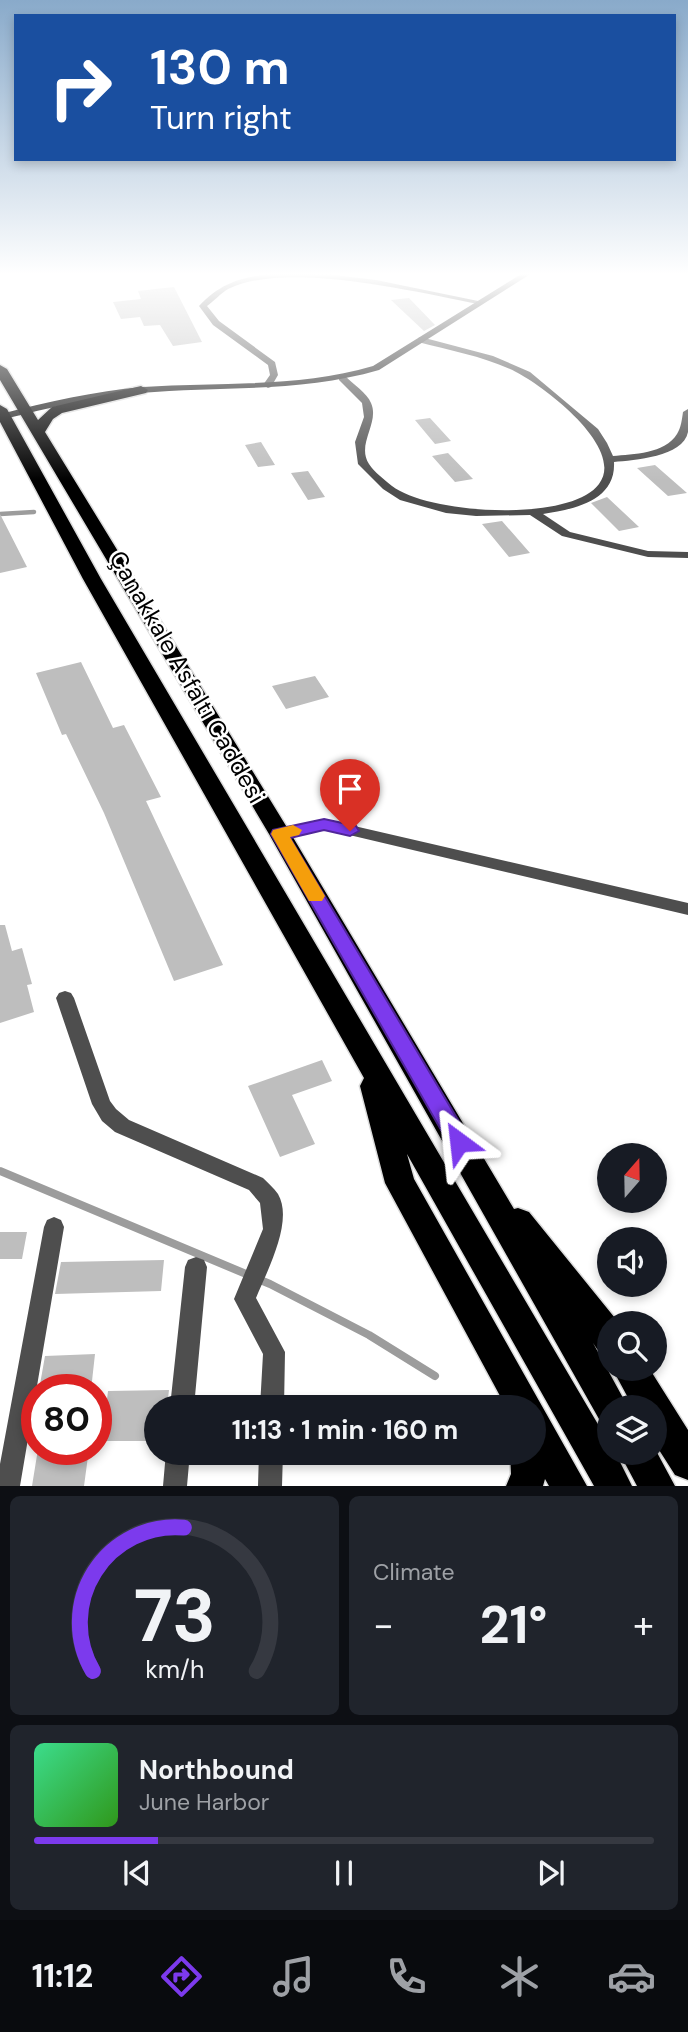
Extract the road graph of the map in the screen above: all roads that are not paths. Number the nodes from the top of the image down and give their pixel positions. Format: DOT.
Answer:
graph roads {
  1 [pos="242,342"];
  2 [pos="417,342"];
  3 [pos="428,342"];
  4 [pos="0,369"];
  5 [pos="342,378"];
  6 [pos="268,385"];
  7 [pos="141,390"];
  8 [pos="27,411"];
  9 [pos="2,412"];
  10 [pos="688,412"];
  11 [pos="38,430"];
  12 [pos="609,459"];
  13 [pos="533,512"];
  14 [pos="688,555"];
  15 [pos="279,834"];
  16 [pos="688,909"];
  17 [pos="65,998"];
  18 [pos="368,1060"];
  19 [pos="473,1166"];
  20 [pos="54,1227"];
  21 [pos="196,1267"];
  22 [pos="597,1322"];
  23 [pos="183,1395"];
  24 [pos="272,1395"];
  25 [pos="518,1395"];
  26 [pos="604,1395"];
  27 [pos="667,1429"];
  28 [pos="546,1445"];
  29 [pos="688,1462"];
  30 [pos="176,1465"];
  31 [pos="271,1465"];
  32 [pos="529,1465"];
  33 [pos="645,1465"];
  34 [pos="8,1486"];
  35 [pos="174,1486"];
  36 [pos="270,1486"];
  37 [pos="524,1486"];
  38 [pos="569,1486"];
  39 [pos="614,1486"];
  40 [pos="657,1486"];
  1 -- 6 [label="street"];
  2 -- 5 [label="street"];
  3 -- 12 [label="street"];
  4 -- 8 [label="highway, Çanakkale Asfaltı Caddesi"];
  5 -- 6 [label="street"];
  5 -- 13 [label="street"];
  6 -- 7 [label="street"];
  7 -- 8 [label="street"];
  7 -- 11 [label="highway"];
  8 -- 9 [label="street"];
  8 -- 11 [label="highway, Çanakkale Asfaltı Caddesi"];
  9 -- 18 [label="highway, Çanakkale Asfaltı Caddesi"];
  10 -- 12 [label="street"];
  11 -- 15 [label="highway, Çanakkale Asfaltı Caddesi"];
  12 -- 13 [label="street"];
  13 -- 14 [label="street"];
  15 -- 16 [label="street"];
  15 -- 19 [label="highway, Çanakkale Asfaltı Caddesi"];
  17 -- 24 [label="street"];
  18 -- 25 [label="highway"];
  18 -- 39 [label="highway, Çanakkale Asfaltı Caddesi"];
  19 -- 22 [label="highway"];
  19 -- 26 [label="highway, Çanakkale Asfaltı Caddesi"];
  20 -- 34 [label="street"];
  21 -- 23 [label="street"];
  27 -- 29 [label="highway"];
  28 -- 38 [label="highway"];
  30 -- 35 [label="street"];
  31 -- 36 [label="street"];
  32 -- 37 [label="highway"];
  33 -- 40 [label="highway"];
}
